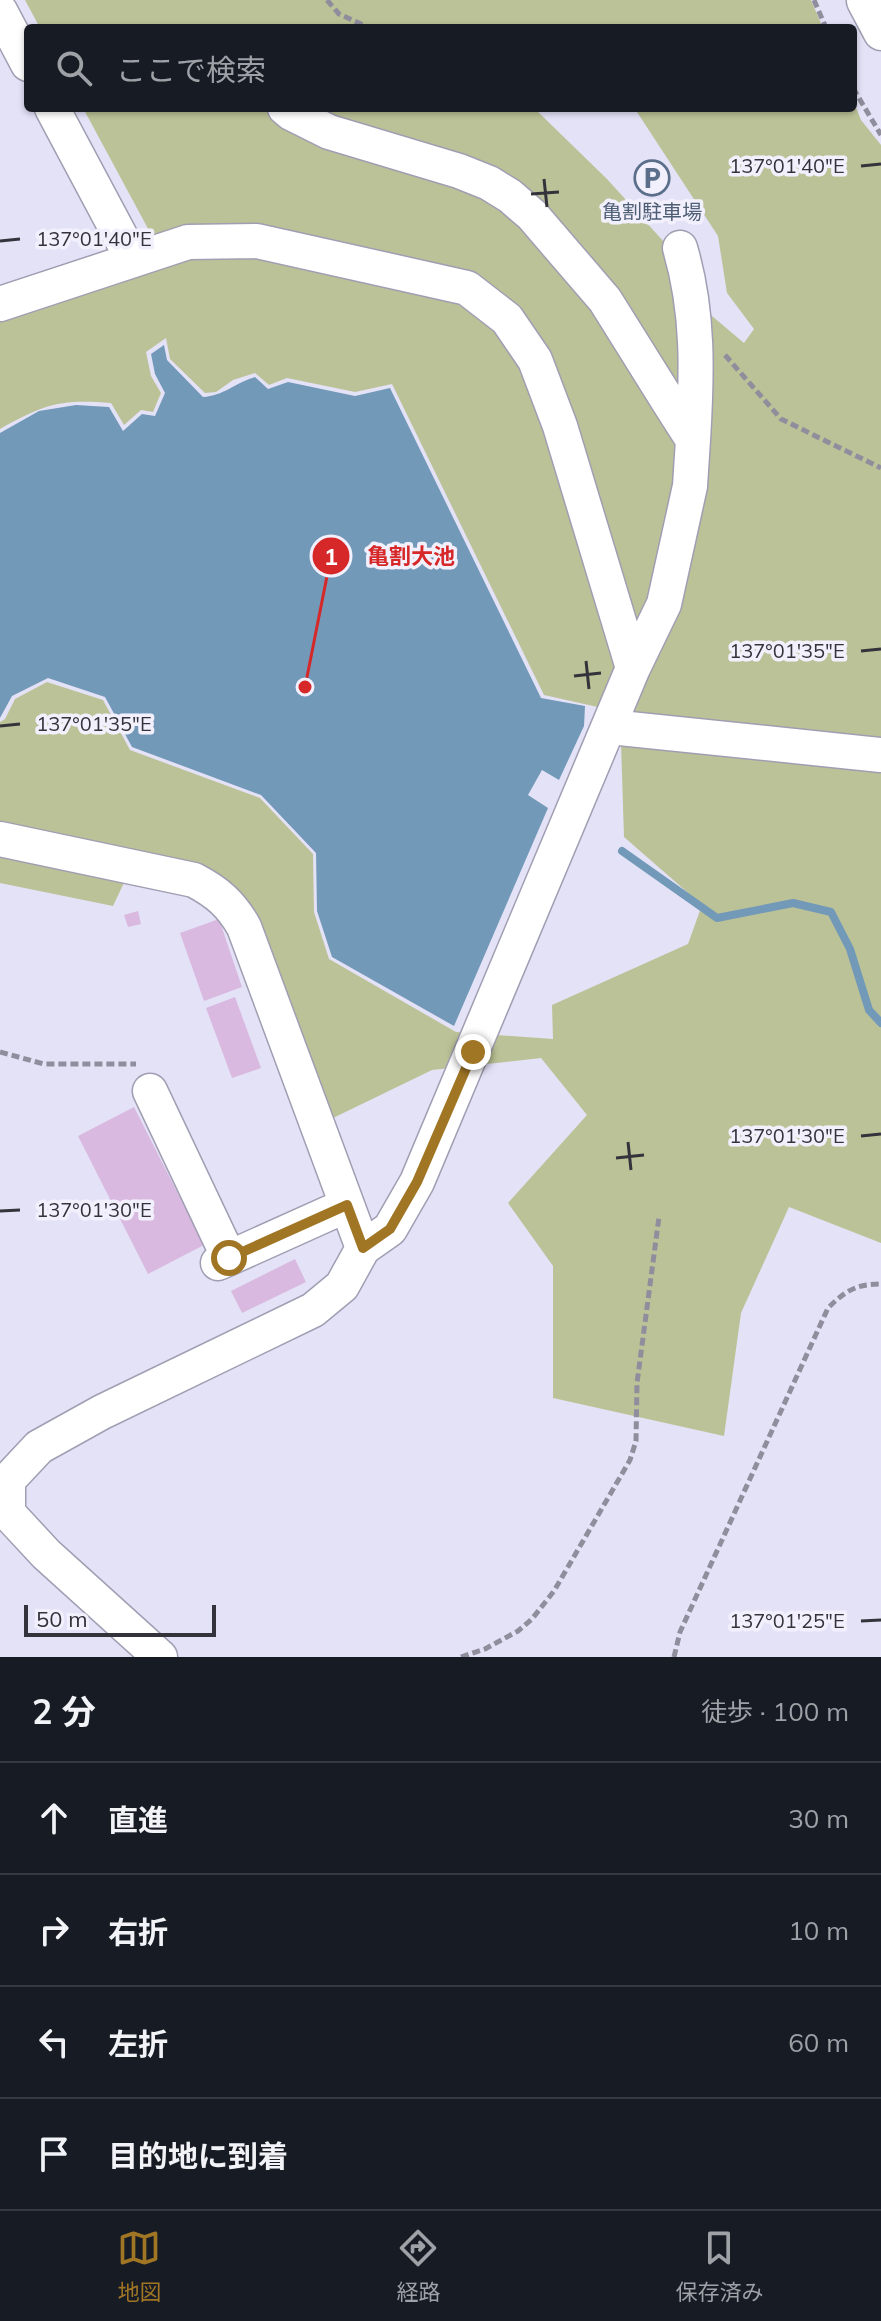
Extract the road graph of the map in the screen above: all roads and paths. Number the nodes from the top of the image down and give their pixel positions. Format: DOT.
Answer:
graph roads {
  1 [pos="327,0"];
  2 [pos="814,0"];
  3 [pos="864,1"];
  4 [pos="0,11"];
  5 [pos="361,24"];
  6 [pos="824,24"];
  7 [pos="881,33"];
  8 [pos="24,56"];
  9 [pos="857,95"];
  10 [pos="54,112"];
  11 [pos="290,112"];
  12 [pos="881,135"];
  13 [pos="680,248"];
  14 [pos="133,260"];
  15 [pos="0,304"];
  16 [pos="695,335"];
  17 [pos="693,440"];
  18 [pos="881,468"];
  19 [pos="633,668"];
  20 [pos="610,727"];
  21 [pos="881,755"];
  22 [pos="0,839"];
  23 [pos="0,1052"];
  24 [pos="147,1078"];
  25 [pos="347,1205"];
  26 [pos="659,1217"];
  27 [pos="363,1248"];
  28 [pos="881,1284"];
  29 [pos="160,1657"];
  30 [pos="461,1657"];
  31 [pos="674,1657"];
  1 -- 5 [label="path"];
  2 -- 6 [label="path"];
  3 -- 7 [label="street"];
  4 -- 8 [label="street"];
  9 -- 12 [label="path"];
  10 -- 14 [label="street"];
  11 -- 17 [label="street"];
  13 -- 16 [label="street"];
  14 -- 15 [label="street"];
  14 -- 19 [label="street"];
  16 -- 17 [label="street"];
  16 -- 18 [label="path"];
  17 -- 19 [label="street"];
  19 -- 20 [label="street"];
  20 -- 21 [label="street"];
  20 -- 27 [label="street"];
  22 -- 25 [label="street"];
  23 -- 24 [label="path"];
  24 -- 25 [label="street"];
  25 -- 27 [label="street"];
  26 -- 30 [label="path"];
  27 -- 29 [label="street"];
  28 -- 31 [label="path"];
}
